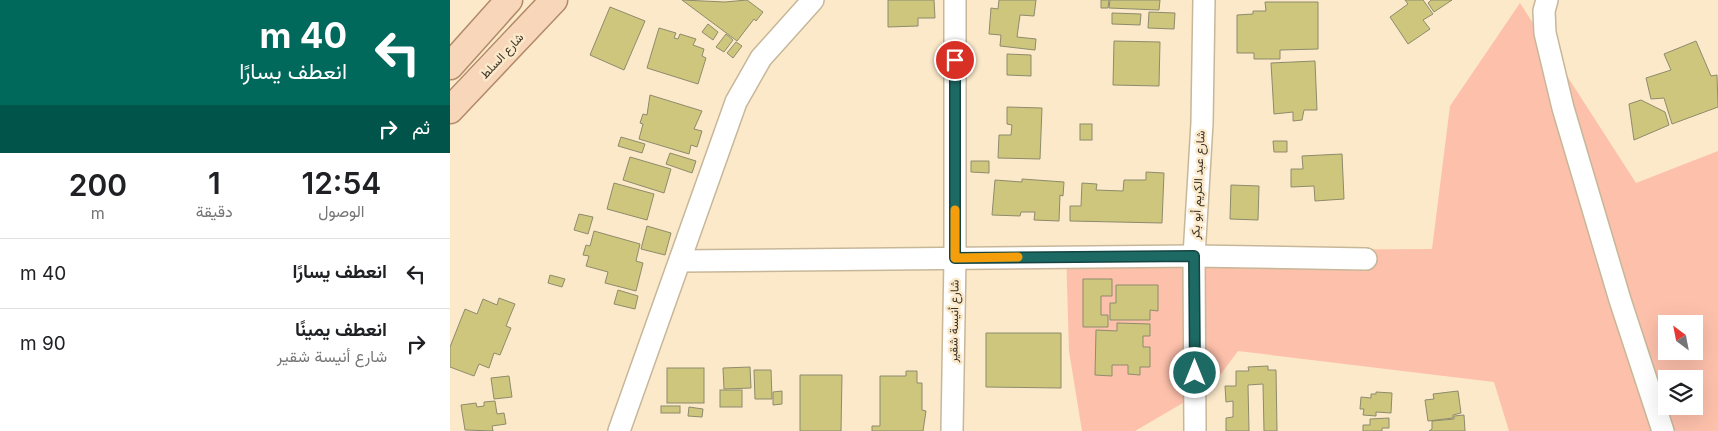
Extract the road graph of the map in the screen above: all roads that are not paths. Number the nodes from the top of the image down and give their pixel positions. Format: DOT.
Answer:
graph roads {
  1 [pos="509,0"];
  2 [pos="554,0"];
  3 [pos="813,0"];
  4 [pos="955,0"];
  5 [pos="1204,0"];
  6 [pos="1548,0"];
  7 [pos="452,60"];
  8 [pos="450,110"];
  9 [pos="1194,256"];
  10 [pos="955,258"];
  11 [pos="1366,259"];
  12 [pos="680,261"];
  13 [pos="619,431"];
  14 [pos="952,431"];
  15 [pos="1195,431"];
  16 [pos="1663,431"];
  1 -- 7 [label="main road"];
  2 -- 8 [label="main road, شارع السلط"];
  3 -- 12 [label="street"];
  4 -- 10 [label="street, شارع أنيسة شقير"];
  5 -- 9 [label="street, شارع عبد الكريم أبو بكر"];
  6 -- 16 [label="street"];
  9 -- 10 [label="street"];
  9 -- 11 [label="street"];
  9 -- 15 [label="street, شارع عبد الكريم أبو بكر"];
  10 -- 12 [label="street"];
  10 -- 14 [label="street, شارع أنيسة شقير"];
  12 -- 13 [label="street"];
}
